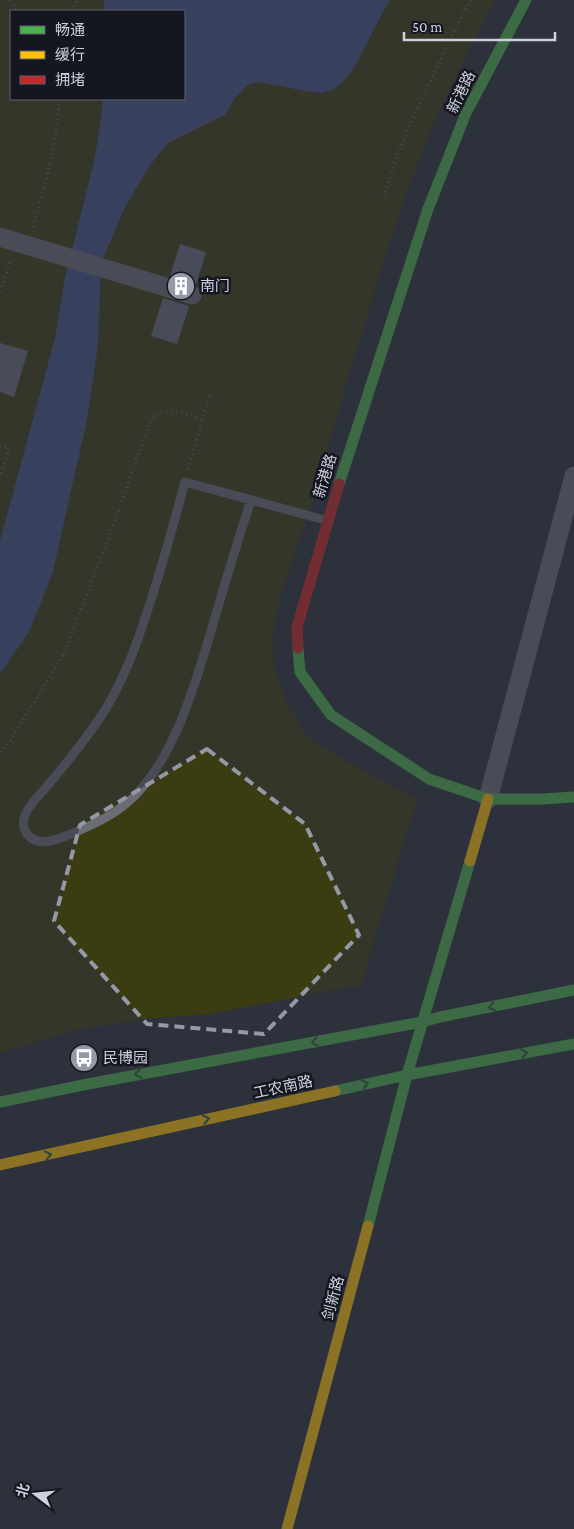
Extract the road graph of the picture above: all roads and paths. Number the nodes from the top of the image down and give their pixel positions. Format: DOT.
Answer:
graph roads {
  1 [pos="471,0"];
  2 [pos="526,0"];
  3 [pos="59,100"];
  4 [pos="384,197"];
  5 [pos="15,241"];
  6 [pos="0,292"];
  7 [pos="192,295"];
  8 [pos="210,395"];
  9 [pos="202,419"];
  10 [pos="0,446"];
  11 [pos="574,476"];
  12 [pos="0,478"];
  13 [pos="185,482"];
  14 [pos="251,500"];
  15 [pos="327,521"];
  16 [pos="0,752"];
  17 [pos="574,797"];
  18 [pos="488,798"];
  19 [pos="574,990"];
  20 [pos="422,1022"];
  21 [pos="574,1044"];
  22 [pos="407,1075"];
  23 [pos="0,1102"];
  24 [pos="0,1165"];
  25 [pos="287,1529"];
  1 -- 4 [label="path"];
  2 -- 15 [label="street, 新港路"];
  3 -- 5 [label="path"];
  5 -- 6 [label="path"];
  5 -- 7 [label="street"];
  8 -- 9 [label="path"];
  9 -- 13 [label="path"];
  9 -- 16 [label="path"];
  10 -- 12 [label="path"];
  11 -- 18 [label="street"];
  13 -- 14 [label="lane"];
  13 -- 15 [label="lane"];
  15 -- 18 [label="street, 新港路"];
  17 -- 18 [label="street, 新港路"];
  18 -- 20 [label="street, 剑新路"];
  19 -- 20 [label="street, one-way"];
  20 -- 22 [label="street, 剑新路"];
  20 -- 23 [label="street, one-way"];
  22 -- 21 [label="street, 工农南路, one-way"];
  24 -- 22 [label="street, 工农南路, one-way"];
  22 -- 25 [label="street, 剑新路"];
}
